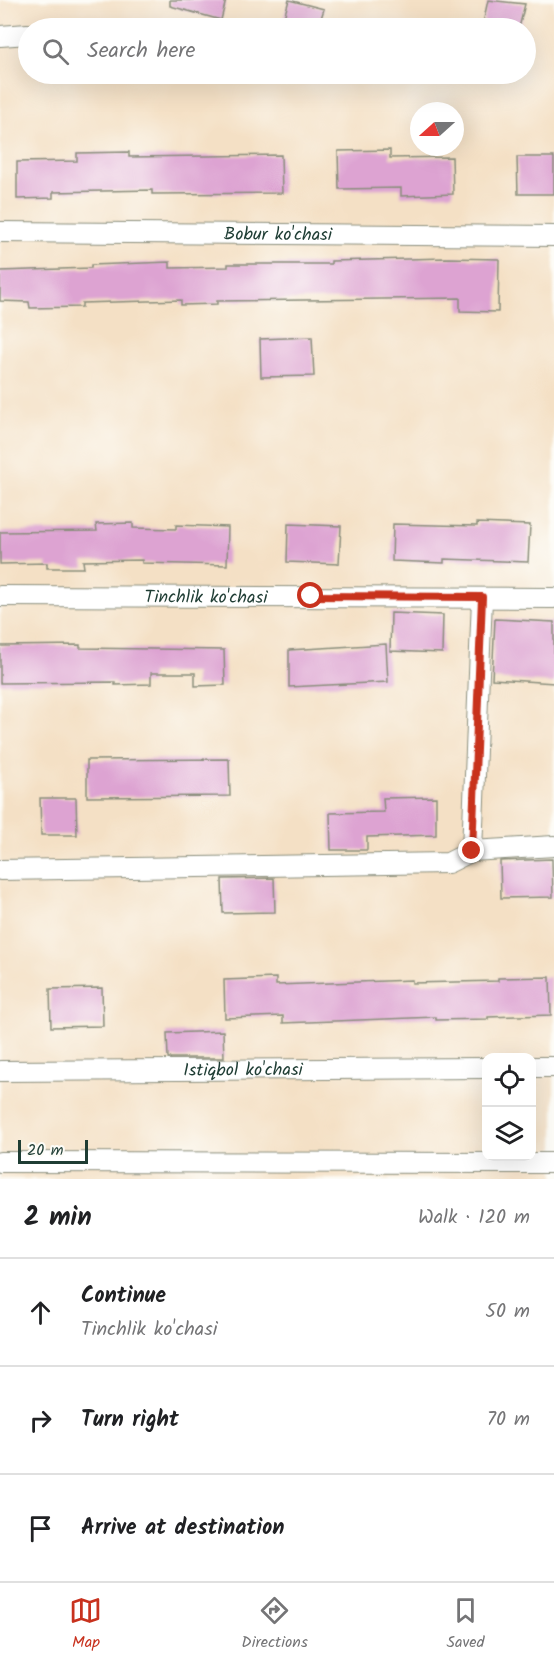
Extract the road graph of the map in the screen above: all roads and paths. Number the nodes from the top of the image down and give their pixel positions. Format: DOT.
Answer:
graph roads {
  1 [pos="18,35"];
  2 [pos="0,36"];
  3 [pos="0,232"];
  4 [pos="554,236"];
  5 [pos="0,596"];
  6 [pos="482,597"];
  7 [pos="554,598"];
  8 [pos="554,846"];
  9 [pos="472,851"];
  10 [pos="0,870"];
  11 [pos="536,1067"];
  12 [pos="554,1067"];
  13 [pos="482,1068"];
  14 [pos="0,1071"];
  15 [pos="0,1161"];
  16 [pos="554,1163"];
  1 -- 2 [label="street"];
  3 -- 4 [label="street, Bobur ko'chasi"];
  5 -- 6 [label="street, Tinchlik ko'chasi"];
  6 -- 7 [label="street, Tinchlik ko'chasi"];
  6 -- 9 [label="street"];
  8 -- 9 [label="street"];
  9 -- 10 [label="street"];
  11 -- 12 [label="street"];
  13 -- 14 [label="street, Istiqbol ko'chasi"];
  15 -- 16 [label="street"];
}
